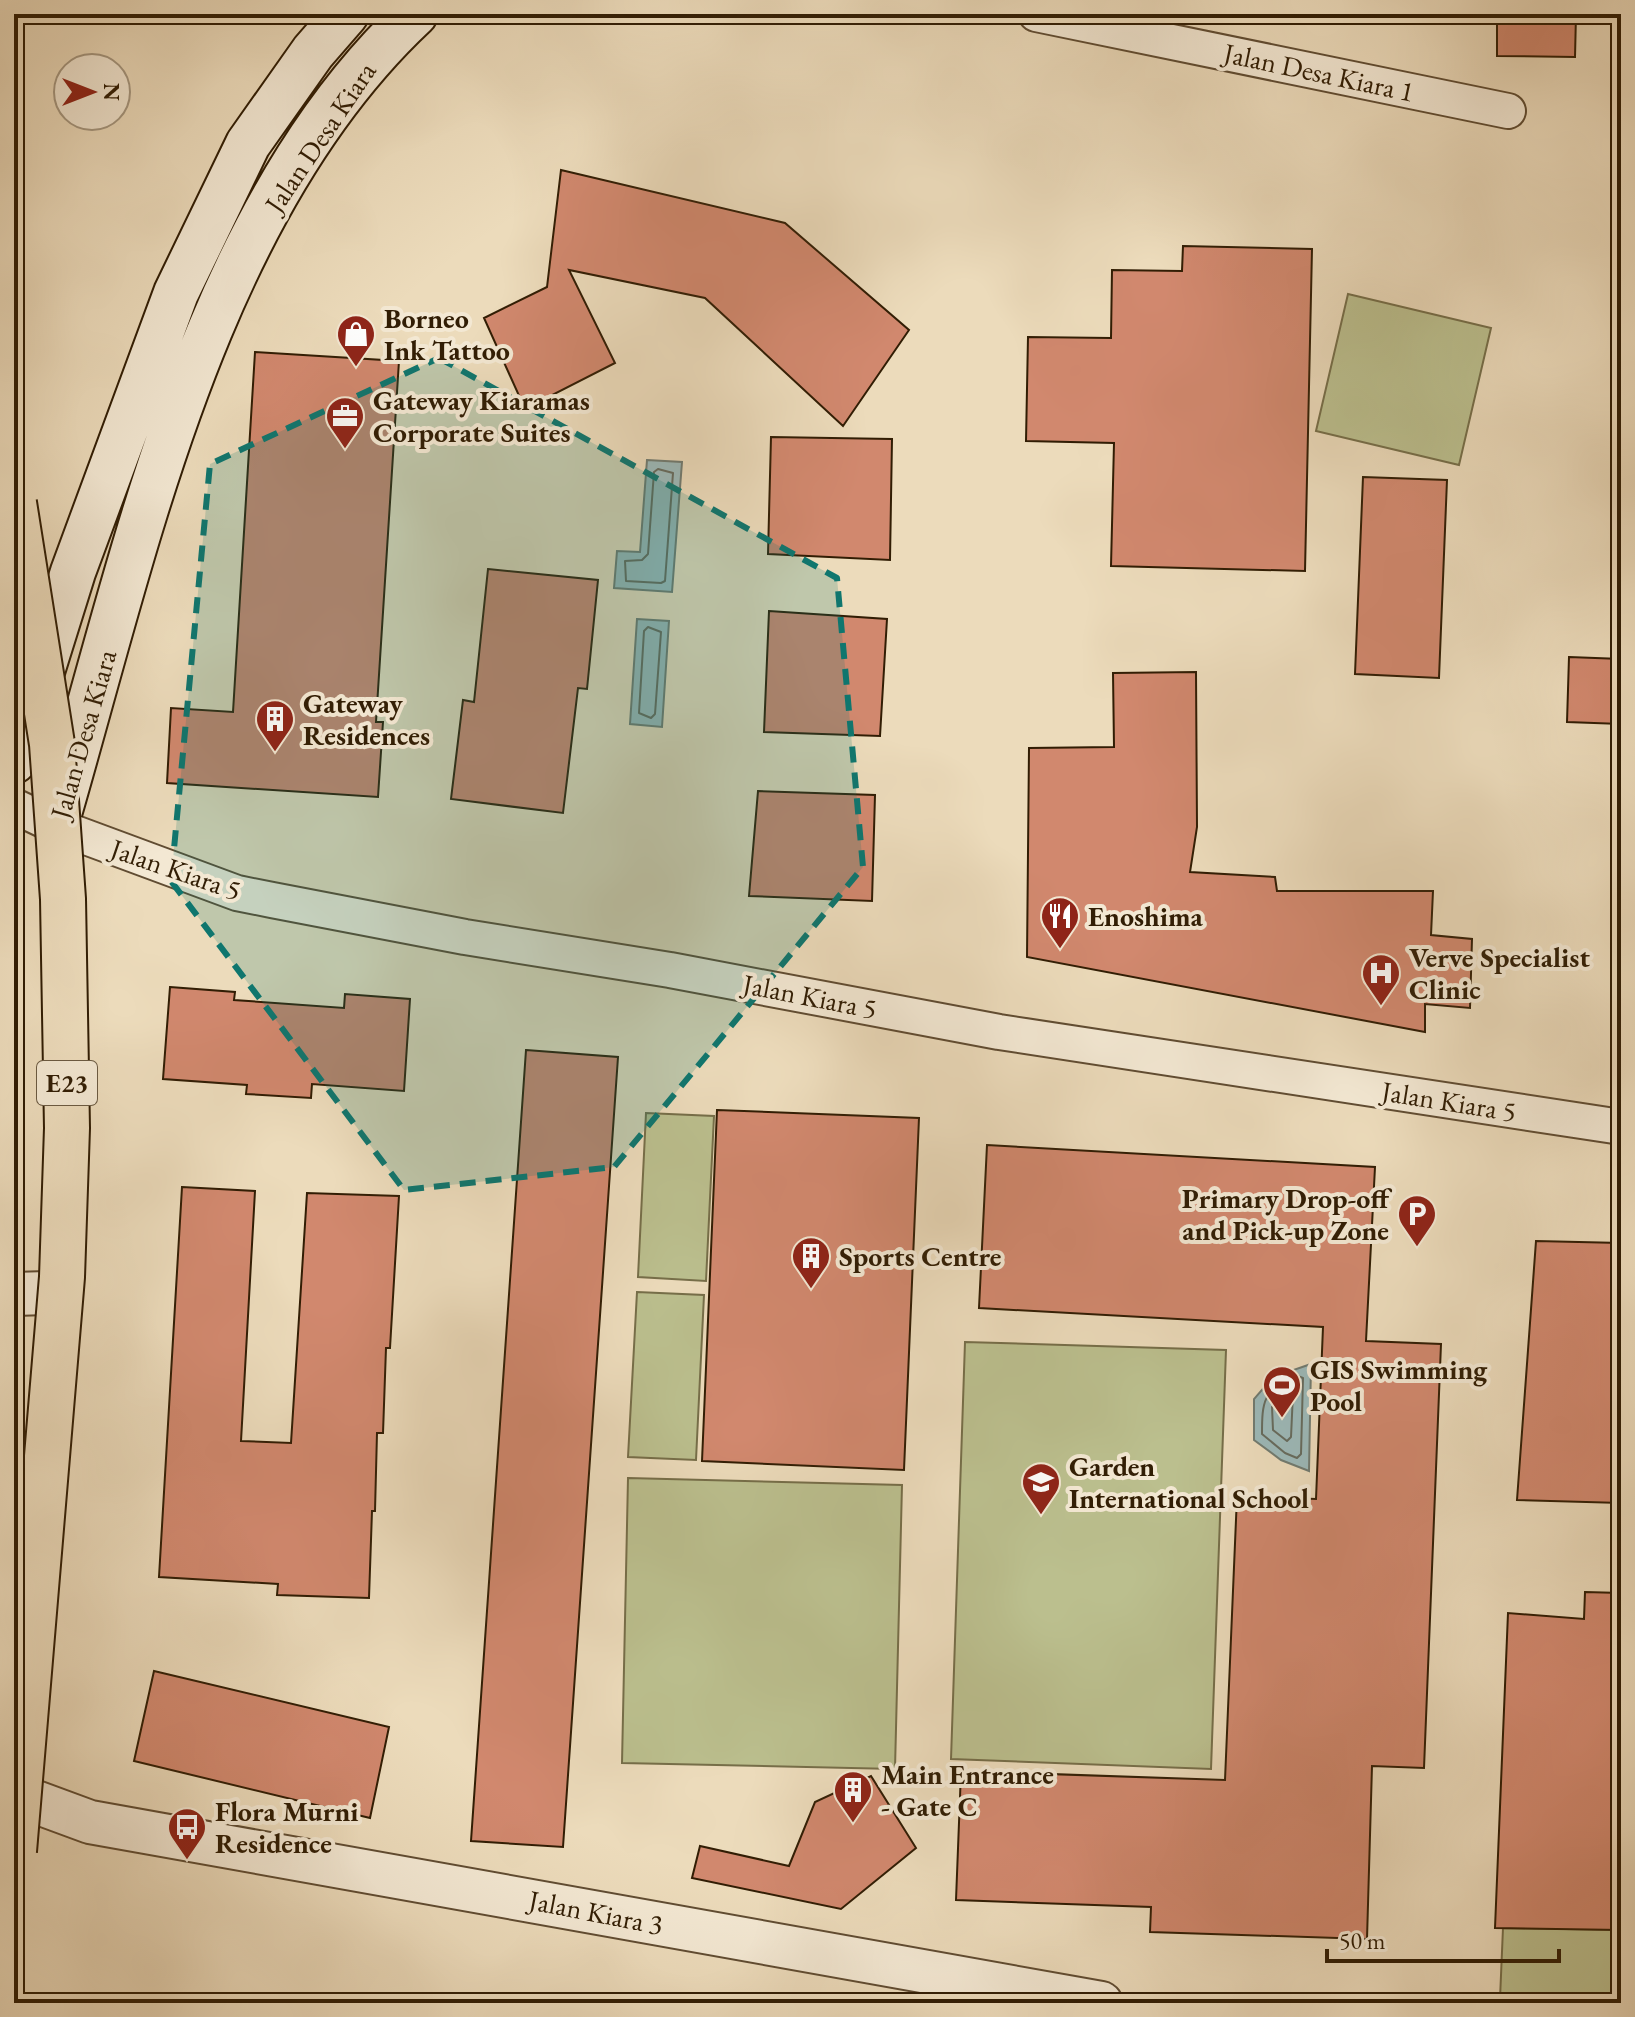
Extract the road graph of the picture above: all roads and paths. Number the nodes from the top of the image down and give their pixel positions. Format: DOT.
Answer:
graph roads {
  1 [pos="346,14"];
  2 [pos="415,14"];
  3 [pos="1036,14"];
  4 [pos="1508,111"];
  5 [pos="14,503"];
  6 [pos="14,761"];
  7 [pos="14,806"];
  8 [pos="56,826"];
  9 [pos="1621,1127"];
  10 [pos="30,1293"];
  11 [pos="14,1628"];
  12 [pos="14,1794"];
  13 [pos="90,1822"];
  14 [pos="14,1824"];
  15 [pos="14,1851"];
  16 [pos="1101,2003"];
  1 -- 6 [label="main road, Jalan Desa Kiara"];
  2 -- 8 [label="main road, Jalan Desa Kiara"];
  3 -- 4 [label="street, Jalan Desa Kiara 1"];
  5 -- 15 [label="highway, E23, bridge"];
  7 -- 8 [label="street, Jalan Kiara 5"];
  8 -- 9 [label="street, Jalan Kiara 5"];
  8 -- 10 [label="main road, Jalan Desa Kiara"];
  10 -- 11 [label="main road, Jalan Desa Kiara"];
  12 -- 13 [label="street, Jalan Kiara 3"];
  13 -- 14 [label="street, Jalan Kiara 3"];
  13 -- 16 [label="street, Jalan Kiara 3"];
}
